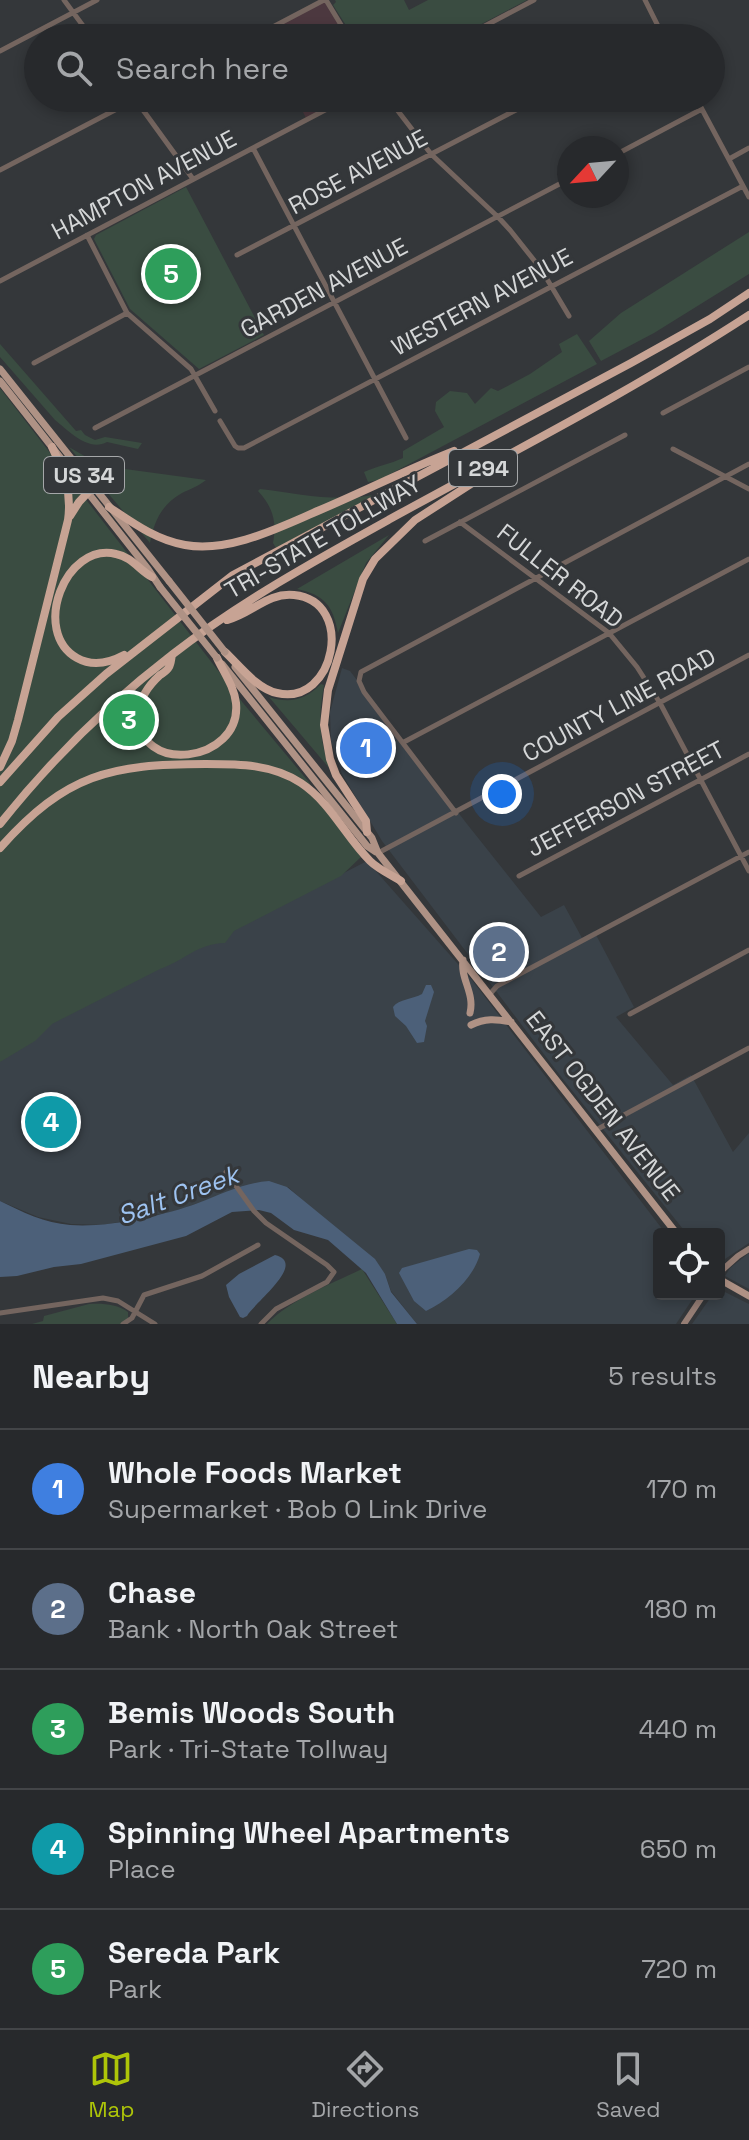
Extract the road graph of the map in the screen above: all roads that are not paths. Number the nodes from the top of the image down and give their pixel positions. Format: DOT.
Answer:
graph roads {
  1 [pos="64,0"];
  2 [pos="97,0"];
  3 [pos="325,0"];
  4 [pos="534,0"];
  5 [pos="645,0"];
  6 [pos="73,13"];
  7 [pos="52,24"];
  8 [pos="81,24"];
  9 [pos="279,24"];
  10 [pos="340,24"];
  11 [pos="489,24"];
  12 [pos="657,24"];
  13 [pos="24,39"];
  14 [pos="0,51"];
  15 [pos="110,112"];
  16 [pos="146,112"];
  17 [pos="321,112"];
  18 [pos="399,112"];
  19 [pos="512,112"];
  20 [pos="696,112"];
  21 [pos="704,112"];
  22 [pos="253,148"];
  23 [pos="629,148"];
  24 [pos="749,148"];
  25 [pos="431,154"];
  26 [pos="729,159"];
  27 [pos="0,170"];
  28 [pos="193,179"];
  29 [pos="557,185"];
  30 [pos="743,186"];
  31 [pos="749,197"];
  32 [pos="498,217"];
  33 [pos="294,226"];
  34 [pos="87,235"];
  35 [pos="237,255"];
  36 [pos="0,281"];
  37 [pos="551,286"];
  38 [pos="749,293"];
  39 [pos="334,303"];
  40 [pos="127,313"];
  41 [pos="749,315"];
  42 [pos="569,316"];
  43 [pos="34,363"];
  44 [pos="749,367"];
  45 [pos="0,369"];
  46 [pos="195,375"];
  47 [pos="375,379"];
  48 [pos="0,381"];
  49 [pos="215,411"];
  50 [pos="663,413"];
  51 [pos="220,421"];
  52 [pos="95,428"];
  53 [pos="625,435"];
  54 [pos="540,436"];
  55 [pos="406,438"];
  56 [pos="485,439"];
  57 [pos="52,447"];
  58 [pos="673,449"];
  59 [pos="749,464"];
  60 [pos="726,476"];
  61 [pos="90,489"];
  62 [pos="749,489"];
  63 [pos="109,507"];
  64 [pos="68,520"];
  65 [pos="460,522"];
  66 [pos="425,541"];
  67 [pos="749,559"];
  68 [pos="152,577"];
  69 [pos="534,577"];
  70 [pos="218,622"];
  71 [pos="158,632"];
  72 [pos="609,633"];
  73 [pos="225,652"];
  74 [pos="172,654"];
  75 [pos="749,655"];
  76 [pos="217,658"];
  77 [pos="660,703"];
  78 [pos="404,742"];
  79 [pos="749,754"];
  80 [pos="0,767"];
  81 [pos="700,780"];
  82 [pos="0,782"];
  83 [pos="456,813"];
  84 [pos="0,824"];
  85 [pos="367,832"];
  86 [pos="0,848"];
  87 [pos="749,852"];
  88 [pos="378,853"];
  89 [pos="741,856"];
  90 [pos="749,871"];
  91 [pos="519,876"];
  92 [pos="401,881"];
  93 [pos="749,950"];
  94 [pos="463,960"];
  95 [pos="490,994"];
  96 [pos="470,1013"];
  97 [pos="630,1014"];
  98 [pos="511,1022"];
  99 [pos="471,1025"];
  100 [pos="749,1048"];
  101 [pos="596,1130"];
  102 [pos="226,1172"];
  103 [pos="672,1228"];
  104 [pos="258,1245"];
  105 [pos="749,1249"];
  106 [pos="725,1268"];
  107 [pos="725,1282"];
  108 [pos="749,1296"];
  109 [pos="700,1300"];
  110 [pos="135,1310"];
  111 [pos="0,1313"];
  112 [pos="123,1324"];
  113 [pos="155,1324"];
  114 [pos="261,1324"];
  115 [pos="684,1324"];
  1 -- 6 [label="street"];
  2 -- 6 [label="street"];
  3 -- 9 [label="street"];
  3 -- 10 [label="street"];
  4 -- 11 [label="street"];
  5 -- 12 [label="street"];
  6 -- 7 [label="street"];
  6 -- 8 [label="street"];
  13 -- 14 [label="street"];
  15 -- 27 [label="street"];
  16 -- 28 [label="street"];
  17 -- 22 [label="street, HAMPTON AVENUE"];
  18 -- 25 [label="street"];
  19 -- 25 [label="street, ROSE AVENUE"];
  20 -- 23 [label="street"];
  21 -- 26 [label="street"];
  22 -- 28 [label="street, HAMPTON AVENUE"];
  22 -- 33 [label="street"];
  24 -- 26 [label="street"];
  25 -- 32 [label="street"];
  25 -- 33 [label="street, ROSE AVENUE"];
  26 -- 30 [label="street"];
  28 -- 34 [label="street, HAMPTON AVENUE"];
  29 -- 32 [label="street, GARDEN AVENUE"];
  30 -- 31 [label="street"];
  30 -- 37 [label="street, WESTERN AVENUE"];
  32 -- 37 [label="street"];
  32 -- 39 [label="street, GARDEN AVENUE"];
  33 -- 35 [label="street, ROSE AVENUE"];
  33 -- 39 [label="street"];
  34 -- 36 [label="street, HAMPTON AVENUE"];
  34 -- 40 [label="street"];
  37 -- 42 [label="street"];
  37 -- 47 [label="street, WESTERN AVENUE"];
  38 -- 56 [label="highway, TRI-STATE TOLLWAY / I 294"];
  39 -- 46 [label="street, GARDEN AVENUE"];
  39 -- 47 [label="street"];
  40 -- 43 [label="street"];
  40 -- 46 [label="street"];
  41 -- 54 [label="highway, TRI-STATE TOLLWAY / I 294"];
  44 -- 50 [label="street"];
  45 -- 61 [label="main road, US 34"];
  46 -- 49 [label="street"];
  46 -- 52 [label="street, GARDEN AVENUE"];
  47 -- 51 [label="street, WESTERN AVENUE"];
  47 -- 55 [label="street"];
  48 -- 57 [label="main road, US 34"];
  53 -- 65 [label="street"];
  54 -- 70 [label="highway, TRI-STATE TOLLWAY / I 294"];
  54 -- 85 [label="highway"];
  56 -- 63 [label="highway"];
  56 -- 71 [label="highway, TRI-STATE TOLLWAY / I 294"];
  57 -- 61 [label="main road, US 34"];
  57 -- 64 [label="highway"];
  58 -- 60 [label="street"];
  59 -- 60 [label="street"];
  60 -- 62 [label="street"];
  60 -- 69 [label="street"];
  61 -- 63 [label="main road, US 34"];
  61 -- 64 [label="highway"];
  61 -- 68 [label="main road, US 34"];
  63 -- 73 [label="main road, EAST OGDEN AVENUE / US 34, bridge"];
  64 -- 80 [label="highway"];
  65 -- 66 [label="street"];
  65 -- 69 [label="street, FULLER ROAD"];
  67 -- 72 [label="street"];
  68 -- 71 [label="highway"];
  68 -- 76 [label="main road, EAST OGDEN AVENUE / US 34, bridge"];
  69 -- 72 [label="street, FULLER ROAD"];
  69 -- 78 [label="street"];
  70 -- 73 [label="highway"];
  70 -- 74 [label="highway, TRI-STATE TOLLWAY / I 294"];
  71 -- 82 [label="highway, TRI-STATE TOLLWAY / I 294"];
  72 -- 77 [label="street, FULLER ROAD"];
  72 -- 78 [label="street"];
  73 -- 85 [label="main road, EAST OGDEN AVENUE / US 34"];
  74 -- 76 [label="highway"];
  74 -- 84 [label="highway, TRI-STATE TOLLWAY / I 294"];
  75 -- 77 [label="street, COUNTY LINE ROAD"];
  76 -- 88 [label="main road, EAST OGDEN AVENUE / US 34"];
  77 -- 81 [label="street, FULLER ROAD"];
  77 -- 83 [label="street, COUNTY LINE ROAD"];
  78 -- 83 [label="street"];
  79 -- 81 [label="street, JEFFERSON STREET"];
  81 -- 89 [label="street, FULLER ROAD"];
  81 -- 91 [label="street, JEFFERSON STREET"];
  83 -- 88 [label="street, COUNTY LINE ROAD"];
  85 -- 88 [label="main road, EAST OGDEN AVENUE / US 34"];
  86 -- 92 [label="highway"];
  87 -- 89 [label="street"];
  88 -- 92 [label="main road, EAST OGDEN AVENUE / US 34"];
  89 -- 90 [label="street, FULLER ROAD"];
  89 -- 95 [label="street"];
  92 -- 94 [label="main road, EAST OGDEN AVENUE / US 34"];
  93 -- 97 [label="street"];
  94 -- 95 [label="main road, EAST OGDEN AVENUE / US 34"];
  94 -- 96 [label="main road"];
  95 -- 98 [label="main road, EAST OGDEN AVENUE / US 34"];
  98 -- 99 [label="main road"];
  98 -- 101 [label="main road, EAST OGDEN AVENUE / US 34"];
  100 -- 101 [label="street"];
  101 -- 103 [label="main road, EAST OGDEN AVENUE / US 34"];
  102 -- 114 [label="street"];
  104 -- 110 [label="street"];
  105 -- 106 [label="main road"];
  107 -- 108 [label="main road"];
  109 -- 115 [label="main road"];
  110 -- 111 [label="street"];
  110 -- 112 [label="street"];
  110 -- 113 [label="street"];
}
